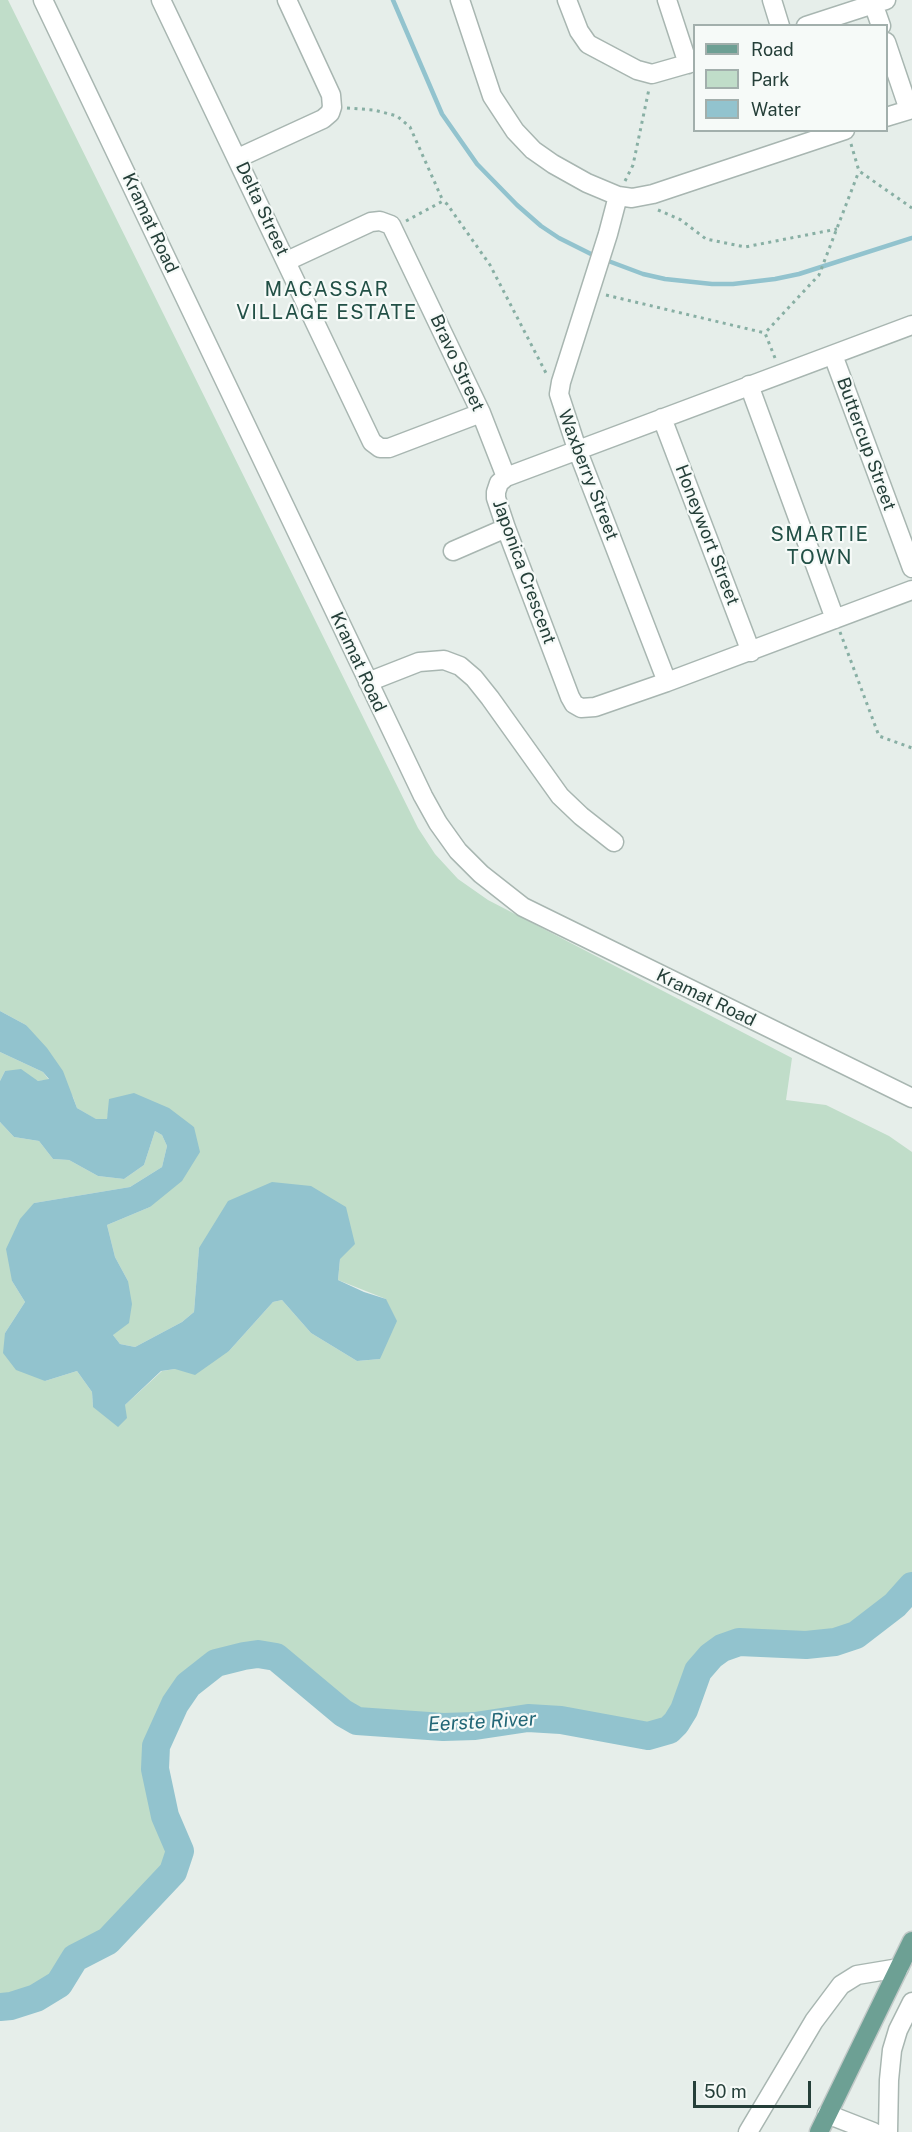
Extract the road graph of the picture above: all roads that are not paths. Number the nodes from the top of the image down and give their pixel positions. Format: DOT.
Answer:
graph roads {
  1 [pos="43,0"];
  2 [pos="161,0"];
  3 [pos="287,0"];
  4 [pos="460,0"];
  5 [pos="567,0"];
  6 [pos="668,0"];
  7 [pos="772,0"];
  8 [pos="877,1"];
  9 [pos="779,24"];
  10 [pos="812,24"];
  11 [pos="881,24"];
  12 [pos="888,47"];
  13 [pos="692,63"];
  14 [pos="911,109"];
  15 [pos="888,116"];
  16 [pos="848,136"];
  17 [pos="238,158"];
  18 [pos="625,197"];
  19 [pos="286,261"];
  20 [pos="912,325"];
  21 [pos="833,355"];
  22 [pos="749,385"];
  23 [pos="481,413"];
  24 [pos="662,418"];
  25 [pos="578,449"];
  26 [pos="506,477"];
  27 [pos="506,528"];
  28 [pos="453,551"];
  29 [pos="912,568"];
  30 [pos="912,590"];
  31 [pos="835,619"];
  32 [pos="751,652"];
  33 [pos="368,682"];
  34 [pos="667,682"];
  35 [pos="614,842"];
  36 [pos="912,1098"];
  37 [pos="912,1941"];
  38 [pos="898,1968"];
  39 [pos="912,2002"];
  40 [pos="827,2114"];
  41 [pos="748,2132"];
  42 [pos="819,2132"];
  43 [pos="873,2132"];
  44 [pos="888,2132"];
  1 -- 33 [label="street, Kramat Road"];
  2 -- 17 [label="street, Delta Street"];
  3 -- 17 [label="street"];
  4 -- 18 [label="street"];
  5 -- 13 [label="street"];
  6 -- 13 [label="street"];
  7 -- 9 [label="street"];
  8 -- 10 [label="street"];
  8 -- 11 [label="street"];
  12 -- 14 [label="street"];
  14 -- 15 [label="street"];
  16 -- 18 [label="street"];
  17 -- 19 [label="street, Delta Street"];
  18 -- 25 [label="street, Waxberry Street"];
  19 -- 23 [label="street, Delta Street"];
  19 -- 23 [label="street, Bravo Street"];
  20 -- 21 [label="street, Japonica Crescent"];
  21 -- 22 [label="street, Japonica Crescent"];
  21 -- 29 [label="street, Buttercup Street"];
  22 -- 24 [label="street, Japonica Crescent"];
  22 -- 31 [label="street"];
  23 -- 26 [label="street, Bravo Street"];
  24 -- 25 [label="street, Japonica Crescent"];
  24 -- 32 [label="street, Honeywort Street"];
  25 -- 26 [label="street, Japonica Crescent"];
  25 -- 34 [label="street, Waxberry Street"];
  26 -- 27 [label="street, Japonica Crescent"];
  27 -- 28 [label="street"];
  27 -- 34 [label="street, Japonica Crescent"];
  30 -- 31 [label="street, Japonica Crescent"];
  31 -- 32 [label="street, Japonica Crescent"];
  32 -- 34 [label="street, Japonica Crescent"];
  33 -- 35 [label="street"];
  33 -- 36 [label="street, Kramat Road"];
  37 -- 38 [label="main road"];
  38 -- 40 [label="main road"];
  38 -- 41 [label="street"];
  39 -- 44 [label="street"];
  40 -- 42 [label="main road"];
  40 -- 43 [label="street"];
}
